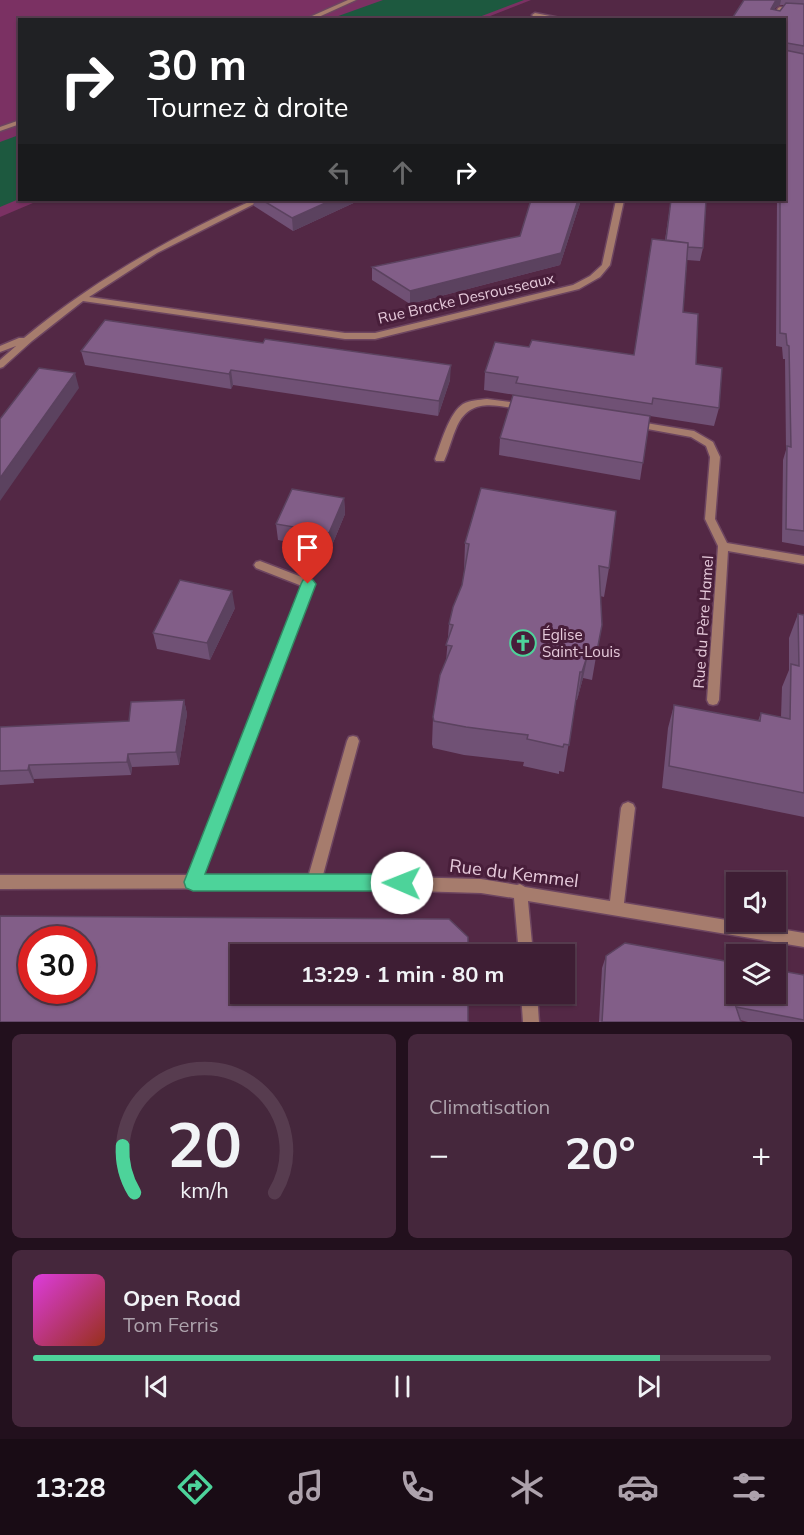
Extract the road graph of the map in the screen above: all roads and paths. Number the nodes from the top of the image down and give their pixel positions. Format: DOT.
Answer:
graph roads {
  1 [pos="353,0"];
  2 [pos="804,12"];
  3 [pos="535,15"];
  4 [pos="311,18"];
  5 [pos="550,18"];
  6 [pos="775,18"];
  7 [pos="18,123"];
  8 [pos="0,129"];
  9 [pos="256,201"];
  10 [pos="620,201"];
  11 [pos="81,298"];
  12 [pos="28,338"];
  13 [pos="0,349"];
  14 [pos="0,364"];
  15 [pos="541,410"];
  16 [pos="623,422"];
  17 [pos="440,459"];
  18 [pos="723,546"];
  19 [pos="804,560"];
  20 [pos="260,565"];
  21 [pos="713,700"];
  22 [pos="353,741"];
  23 [pos="628,808"];
  24 [pos="314,881"];
  25 [pos="0,882"];
  26 [pos="193,882"];
  27 [pos="520,891"];
  28 [pos="616,908"];
  29 [pos="804,940"];
  30 [pos="525,944"];
  31 [pos="530,1004"];
  32 [pos="531,1022"];
  1 -- 4 [label="street"];
  2 -- 6 [label="street"];
  3 -- 5 [label="street"];
  7 -- 8 [label="street"];
  9 -- 11 [label="street"];
  10 -- 11 [label="street, Rue Bracke Desrousseaux"];
  11 -- 12 [label="street"];
  12 -- 13 [label="street"];
  12 -- 14 [label="street"];
  15 -- 17 [label="street"];
  16 -- 18 [label="street, Rue du Père Hamel"];
  18 -- 19 [label="street, Rue du Père Hamel"];
  18 -- 21 [label="street, Rue du Père Hamel"];
  20 -- 26 [label="street"];
  22 -- 24 [label="street"];
  23 -- 28 [label="street"];
  24 -- 26 [label="street, Rue du Kemmel"];
  24 -- 27 [label="street, Rue du Kemmel"];
  25 -- 26 [label="street, Rue du Kemmel"];
  27 -- 28 [label="street, Rue du Kemmel"];
  27 -- 30 [label="street"];
  28 -- 29 [label="street, Rue du Kemmel"];
  31 -- 32 [label="street"];
}
